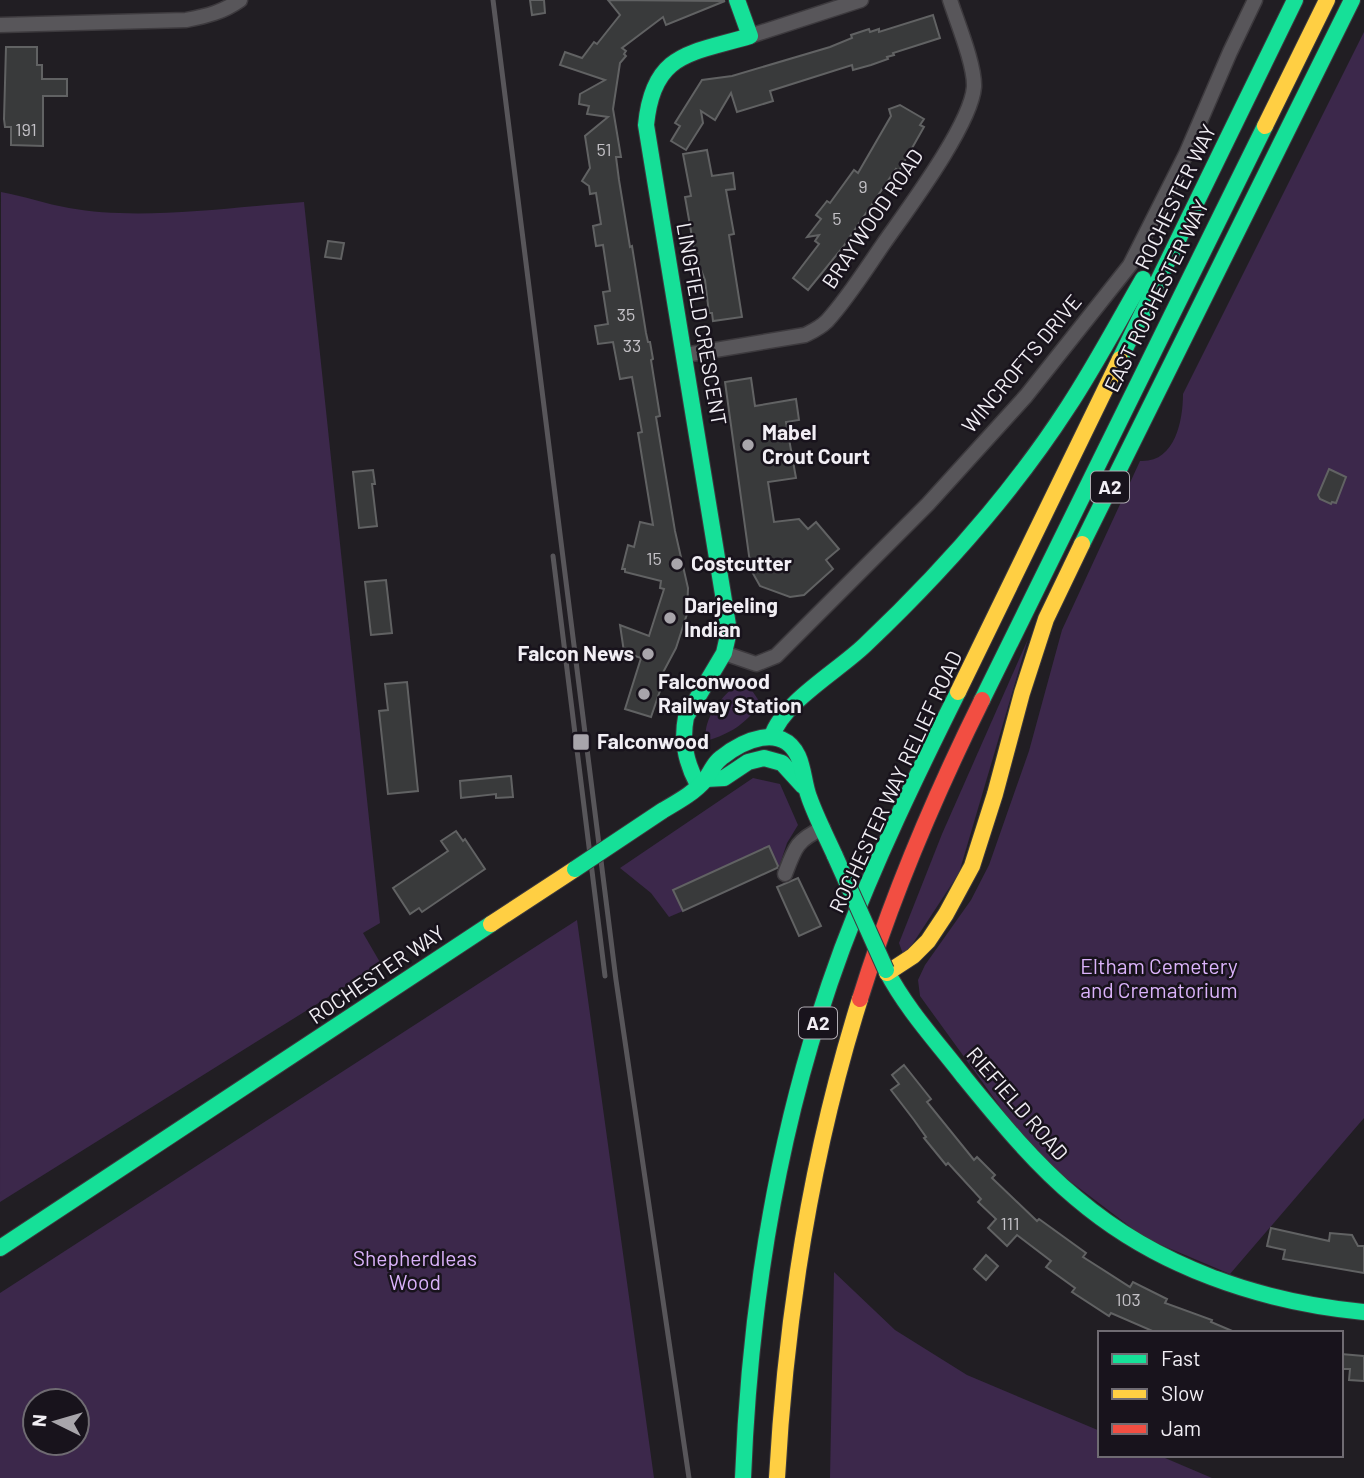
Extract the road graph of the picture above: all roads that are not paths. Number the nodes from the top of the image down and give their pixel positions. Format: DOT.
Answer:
graph roads {
  1 [pos="240,0"];
  2 [pos="737,0"];
  3 [pos="861,0"];
  4 [pos="950,0"];
  5 [pos="1255,0"];
  6 [pos="1295,0"];
  7 [pos="1327,0"];
  8 [pos="1352,0"];
  9 [pos="0,24"];
  10 [pos="750,36"];
  11 [pos="1256,78"];
  12 [pos="685,355"];
  13 [pos="1005,600"];
  14 [pos="1024,610"];
  15 [pos="724,653"];
  16 [pos="772,736"];
  17 [pos="702,782"];
  18 [pos="807,792"];
  19 [pos="823,828"];
  20 [pos="785,874"];
  21 [pos="886,971"];
  22 [pos="0,1248"];
  23 [pos="1364,1312"];
  24 [pos="743,1478"];
  25 [pos="777,1478"];
  1 -- 9 [label="street"];
  2 -- 10 [label="main road"];
  3 -- 10 [label="street, LINGFIELD CRESCENT"];
  4 -- 12 [label="street, BRAYWOOD ROAD"];
  5 -- 15 [label="street, WINCROFTS DRIVE"];
  6 -- 11 [label="main road, A2"];
  7 -- 14 [label="main road, EAST ROCHESTER WAY / A2"];
  8 -- 21 [label="main road, A2"];
  10 -- 12 [label="main road, LINGFIELD CRESCENT"];
  11 -- 13 [label="main road, ROCHESTER WAY / A2"];
  11 -- 16 [label="main road, A2"];
  12 -- 15 [label="main road, LINGFIELD CRESCENT"];
  13 -- 24 [label="main road, ROCHESTER WAY RELIEF ROAD / A2"];
  14 -- 25 [label="main road, ROCHESTER WAY RELIEF ROAD / A2"];
  15 -- 17 [label="main road, LINGFIELD CRESCENT"];
  16 -- 17 [label="main road, ROCHESTER WAY"];
  16 -- 18 [label="main road, RIEFIELD ROAD"];
  17 -- 18 [label="main road, RIEFIELD ROAD"];
  17 -- 22 [label="main road, ROCHESTER WAY, bridge"];
  18 -- 19 [label="main road, RIEFIELD ROAD"];
  19 -- 20 [label="street"];
  19 -- 21 [label="main road, RIEFIELD ROAD, bridge"];
  21 -- 23 [label="main road, RIEFIELD ROAD"];
}
